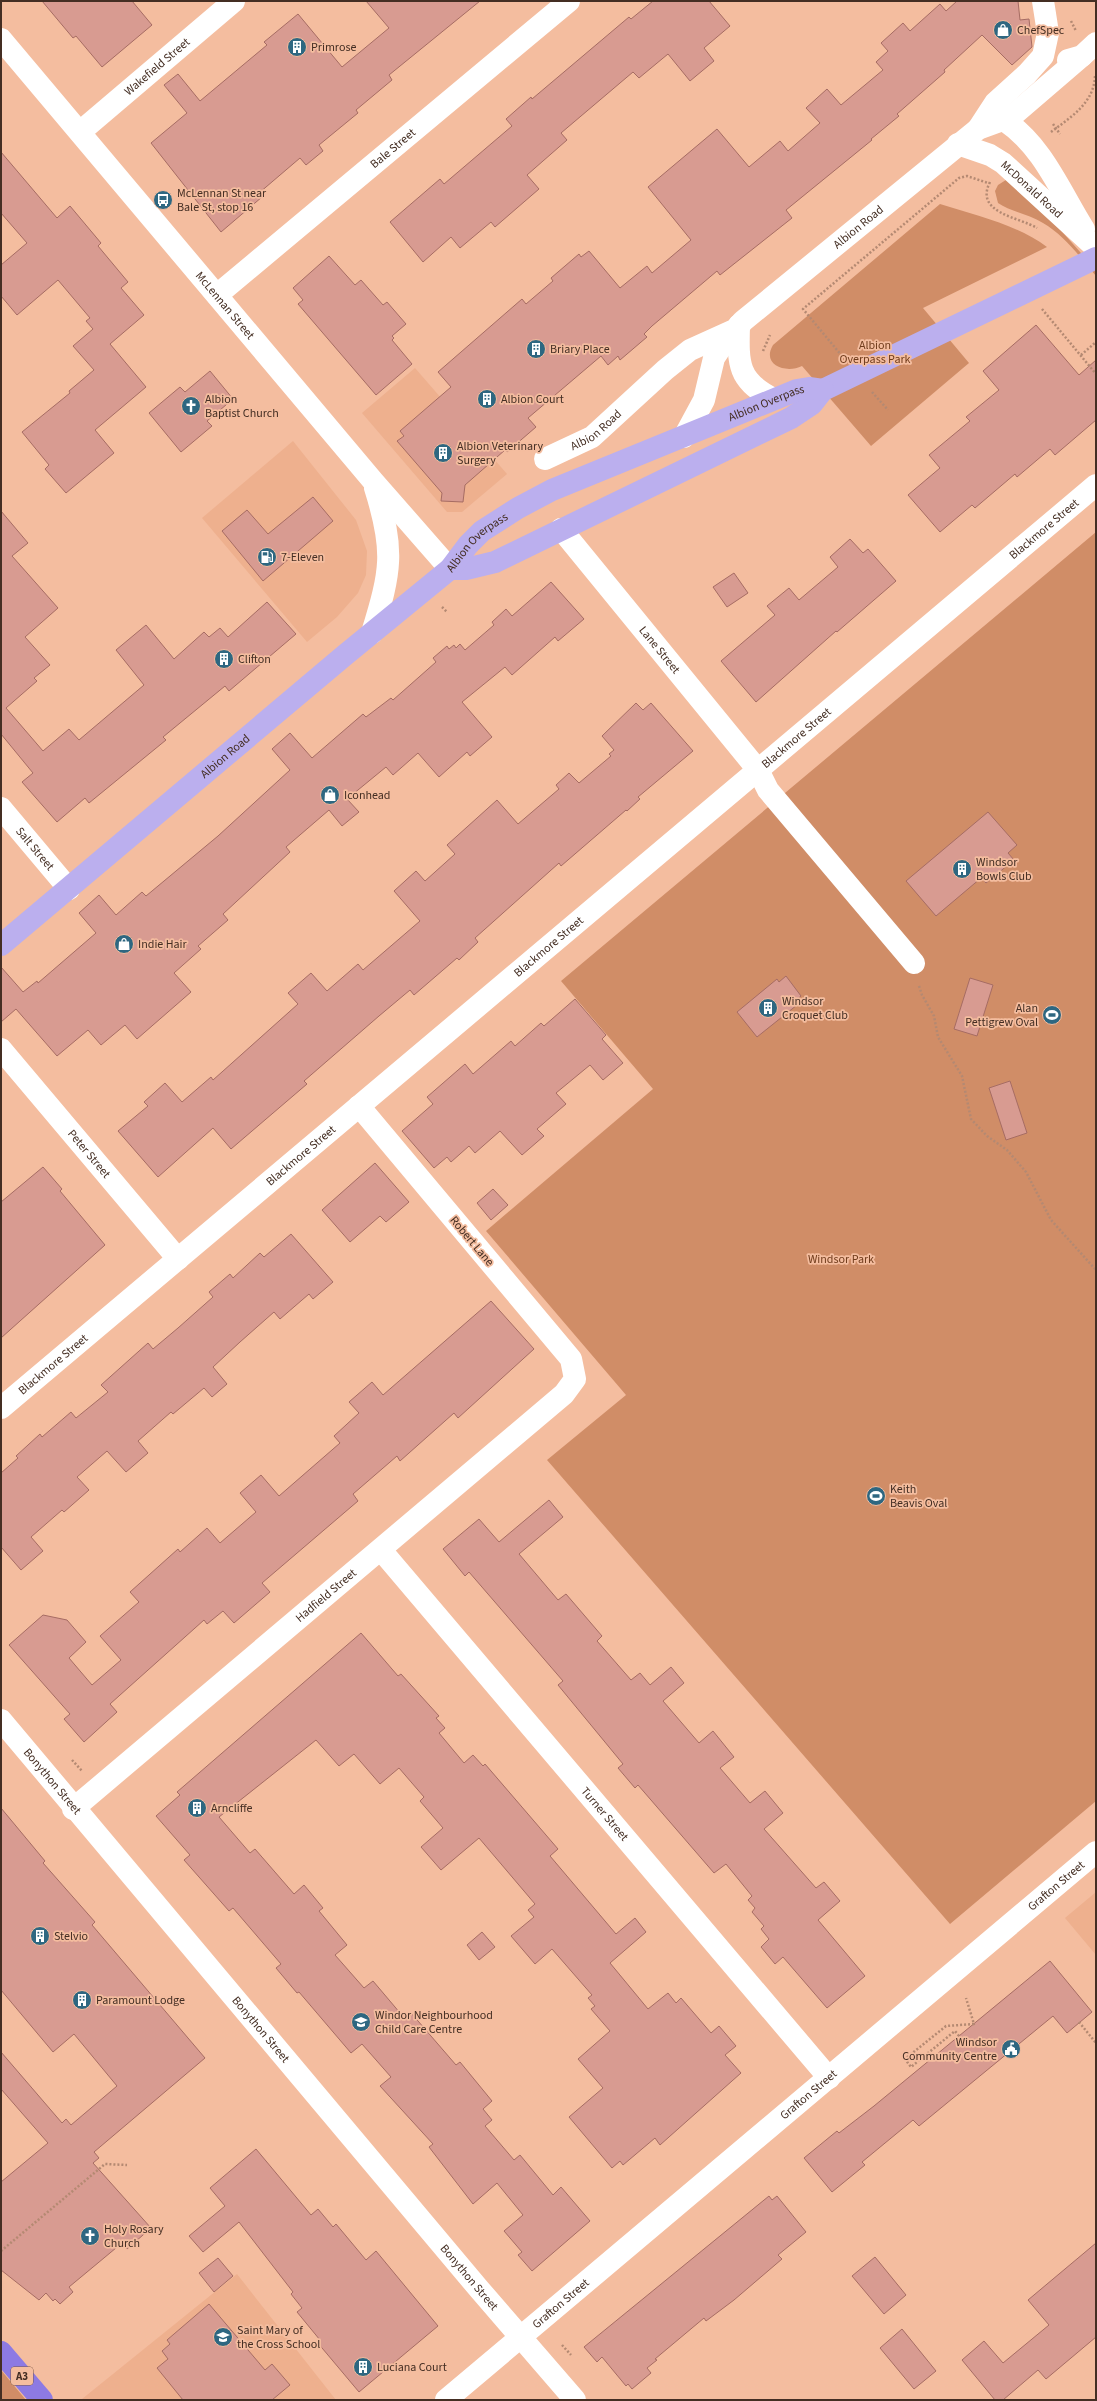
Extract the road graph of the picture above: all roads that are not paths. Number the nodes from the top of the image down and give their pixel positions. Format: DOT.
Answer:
graph roads {
  1 [pos="234,1"];
  2 [pos="569,1"];
  3 [pos="1043,1"];
  4 [pos="1,39"];
  5 [pos="1089,49"];
  6 [pos="1045,53"];
  7 [pos="1004,120"];
  8 [pos="978,129"];
  9 [pos="80,132"];
  10 [pos="958,144"];
  11 [pos="1096,248"];
  12 [pos="1096,258"];
  13 [pos="217,295"];
  14 [pos="739,325"];
  15 [pos="823,390"];
  16 [pos="774,399"];
  17 [pos="684,437"];
  18 [pos="545,459"];
  19 [pos="373,481"];
  20 [pos="1096,485"];
  21 [pos="561,529"];
  22 [pos="450,569"];
  23 [pos="372,633"];
  24 [pos="758,770"];
  25 [pos="1,808"];
  26 [pos="69,889"];
  27 [pos="1,945"];
  28 [pos="914,964"];
  29 [pos="1,1049"];
  30 [pos="359,1106"];
  31 [pos="178,1259"];
  32 [pos="575,1379"];
  33 [pos="1,1408"];
  34 [pos="381,1550"];
  35 [pos="1,1720"];
  36 [pos="73,1809"];
  37 [pos="1096,1852"];
  38 [pos="829,2078"];
  39 [pos="521,2337"];
  40 [pos="1,2352"];
  41 [pos="42,2400"];
  42 [pos="446,2400"];
  43 [pos="575,2400"];
  1 -- 9 [label="street, Wakefield Street"];
  2 -- 13 [label="street, Bale Street"];
  3 -- 6 [label="street"];
  4 -- 9 [label="street, McLennan Street"];
  5 -- 6 [label="street, Albion Road"];
  5 -- 7 [label="street, Albion Road"];
  6 -- 8 [label="street, Albion Road"];
  7 -- 8 [label="street, Albion Road"];
  7 -- 11 [label="street, McDonald Road"];
  8 -- 10 [label="street, Albion Road"];
  9 -- 13 [label="street, McLennan Street"];
  10 -- 11 [label="street, McDonald Road"];
  10 -- 14 [label="street, Albion Road"];
  12 -- 15 [label="main road, Albion Overpass"];
  13 -- 19 [label="street, McLennan Street"];
  14 -- 16 [label="street"];
  14 -- 17 [label="street, Albion Road"];
  14 -- 18 [label="street, Albion Road"];
  15 -- 16 [label="main road, Albion Overpass"];
  15 -- 21 [label="main road, Albion Overpass"];
  16 -- 17 [label="main road, Albion Overpass"];
  17 -- 22 [label="main road, Albion Overpass"];
  19 -- 22 [label="street, McLennan Street"];
  19 -- 23 [label="street"];
  20 -- 24 [label="street, Blackmore Street"];
  21 -- 22 [label="main road, Albion Overpass"];
  21 -- 24 [label="street, Lane Street"];
  22 -- 23 [label="main road, Albion Road"];
  23 -- 26 [label="main road, Albion Road"];
  24 -- 28 [label="street, Lane Street"];
  24 -- 30 [label="street, Blackmore Street"];
  25 -- 26 [label="street, Salt Street"];
  26 -- 27 [label="main road, Albion Road"];
  29 -- 31 [label="street, Peter Street"];
  30 -- 31 [label="street, Blackmore Street"];
  30 -- 32 [label="street, Robert Lane"];
  31 -- 33 [label="street, Blackmore Street"];
  32 -- 34 [label="street, Hadfield Street"];
  34 -- 36 [label="street, Hadfield Street"];
  34 -- 38 [label="street, Turner Street"];
  35 -- 36 [label="street, Bonython Street"];
  36 -- 39 [label="street, Bonython Street"];
  37 -- 38 [label="street, Grafton Street"];
  38 -- 39 [label="street, Grafton Street"];
  39 -- 42 [label="street, Grafton Street"];
  39 -- 43 [label="street, Grafton Street"];
  40 -- 41 [label="highway, A3"];
}
